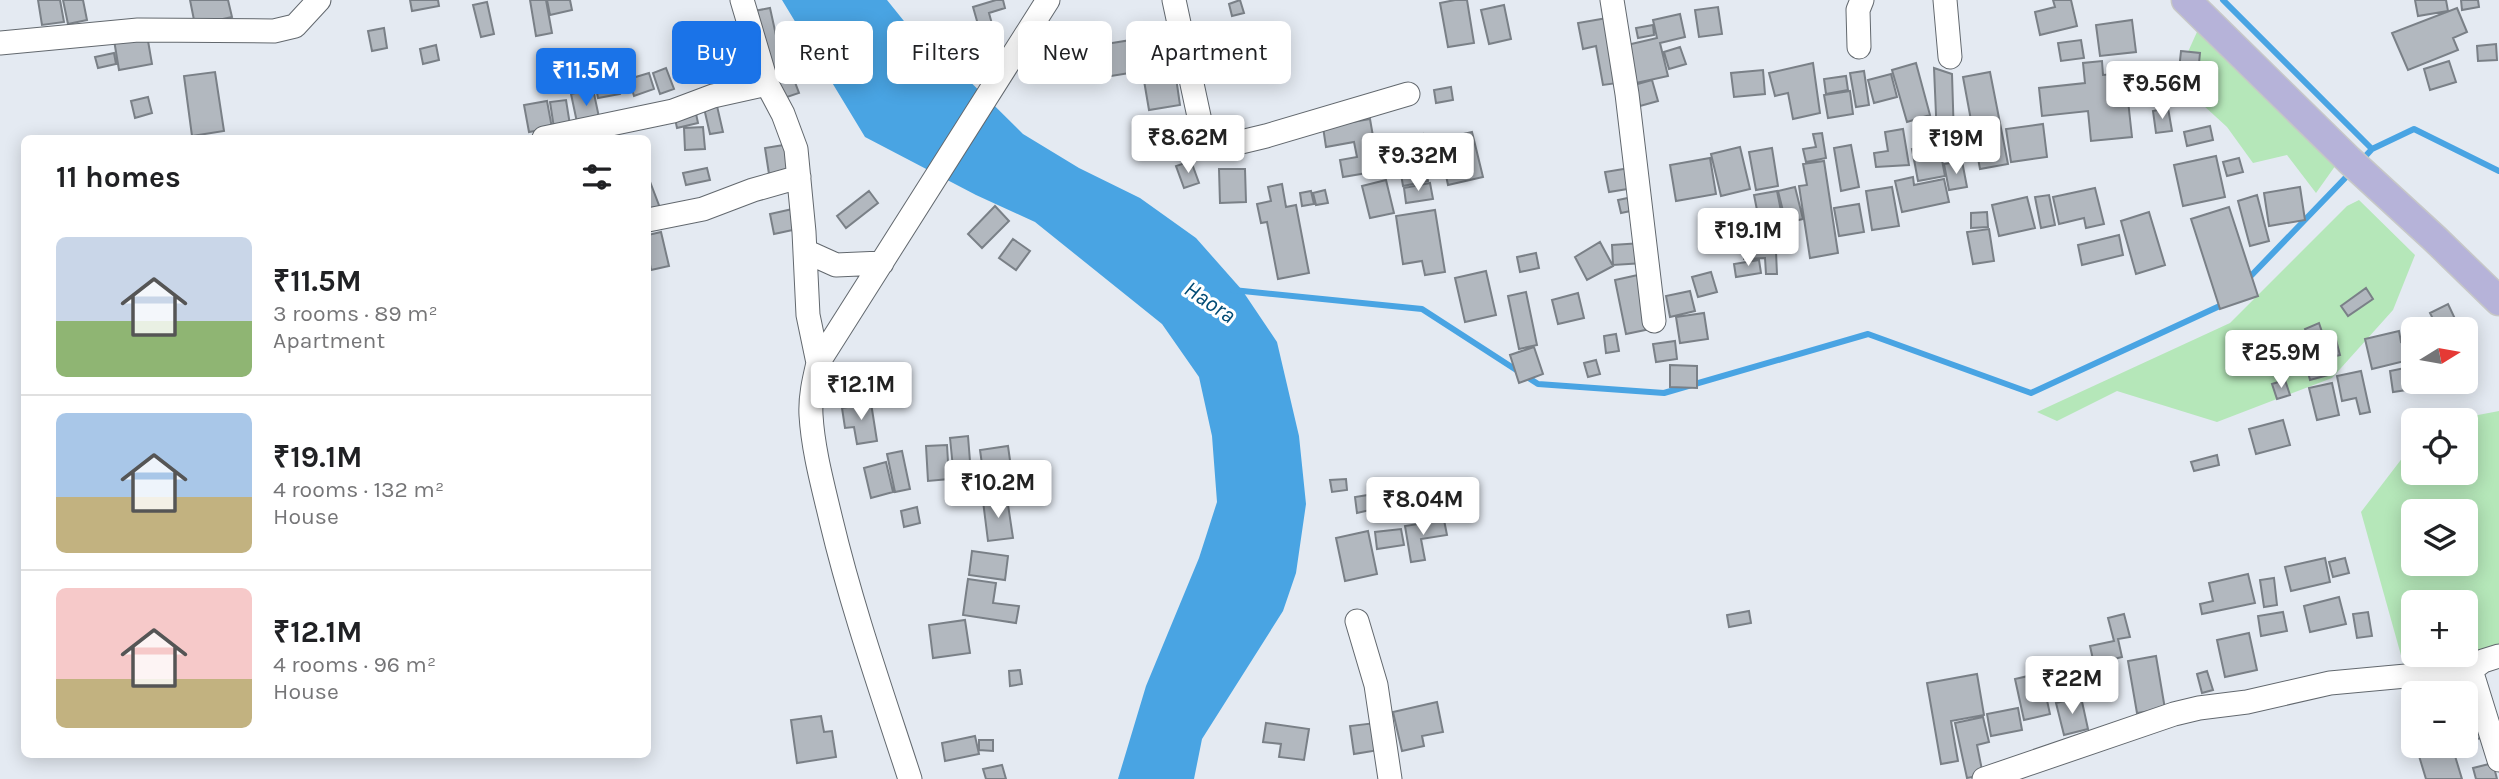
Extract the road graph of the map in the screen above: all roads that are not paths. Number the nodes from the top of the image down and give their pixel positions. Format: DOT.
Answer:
graph roads {
  1 [pos="319,0"];
  2 [pos="742,0"];
  3 [pos="1048,0"];
  4 [pos="1174,0"];
  5 [pos="1612,0"];
  6 [pos="1862,0"];
  7 [pos="1945,0"];
  8 [pos="2186,0"];
  9 [pos="0,43"];
  10 [pos="1859,47"];
  11 [pos="1950,57"];
  12 [pos="767,84"];
  13 [pos="1408,94"];
  14 [pos="558,135"];
  15 [pos="799,177"];
  16 [pos="651,219"];
  17 [pos="806,251"];
  18 [pos="887,256"];
  19 [pos="2499,301"];
  20 [pos="1654,321"];
  21 [pos="818,363"];
  22 [pos="1357,621"];
  23 [pos="2499,656"];
  24 [pos="2471,670"];
  25 [pos="2499,760"];
  26 [pos="910,779"];
  27 [pos="1390,779"];
  28 [pos="1984,779"];
  1 -- 9 [label="street"];
  2 -- 12 [label="street"];
  3 -- 18 [label="street"];
  4 -- 13 [label="street"];
  5 -- 20 [label="street"];
  6 -- 10 [label="street"];
  7 -- 11 [label="street"];
  8 -- 19 [label="main road"];
  12 -- 14 [label="street"];
  12 -- 15 [label="street"];
  15 -- 16 [label="street"];
  15 -- 17 [label="street"];
  17 -- 18 [label="street"];
  17 -- 21 [label="street"];
  18 -- 21 [label="street"];
  21 -- 26 [label="street"];
  22 -- 27 [label="street"];
  23 -- 24 [label="street"];
  24 -- 25 [label="street"];
  24 -- 28 [label="street"];
}
